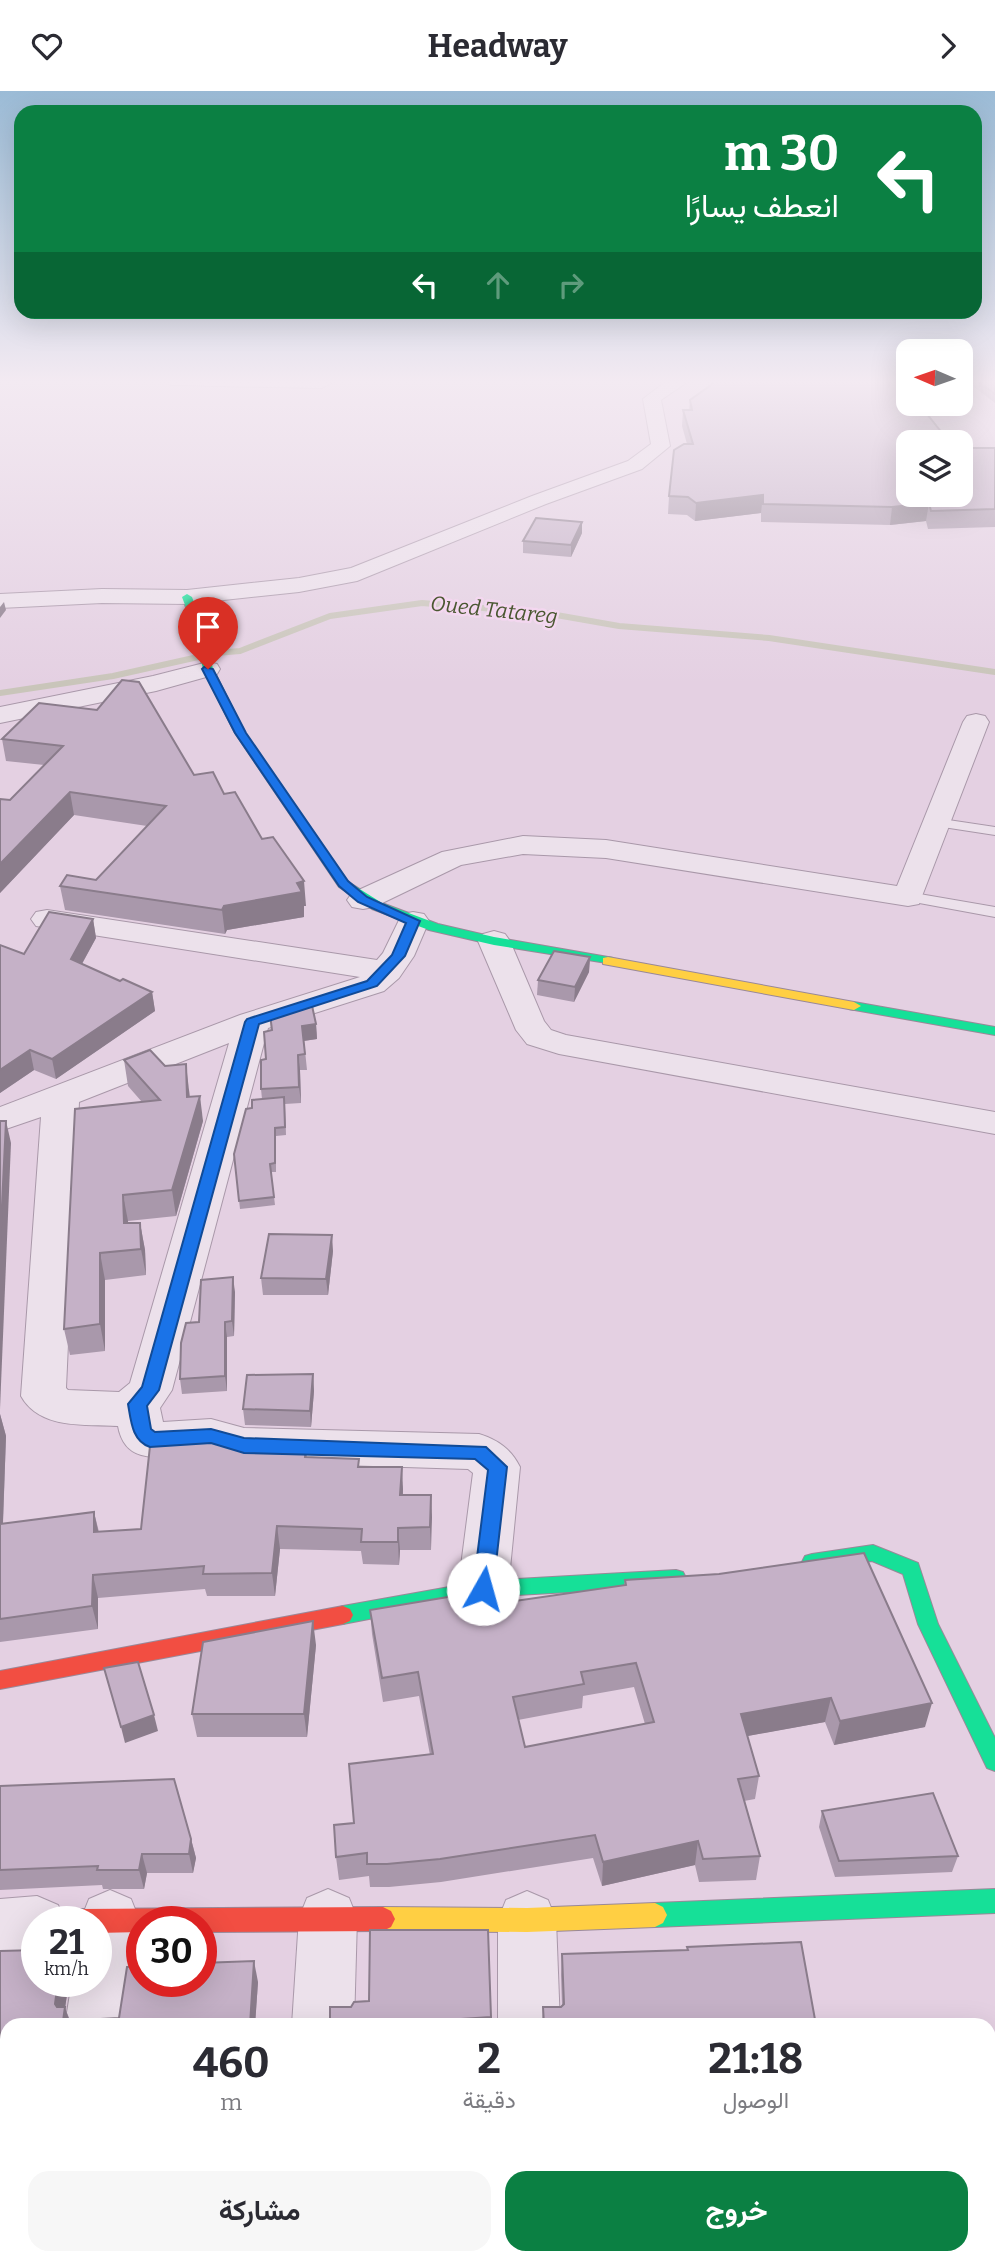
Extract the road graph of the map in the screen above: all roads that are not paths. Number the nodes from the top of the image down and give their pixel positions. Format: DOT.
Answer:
graph roads {
  1 [pos="591,481"];
  2 [pos="187,597"];
  3 [pos="0,601"];
  4 [pos="208,669"];
  5 [pos="0,715"];
  6 [pos="975,722"];
  7 [pos="935,822"];
  8 [pos="995,831"];
  9 [pos="908,897"];
  10 [pos="363,900"];
  11 [pos="995,912"];
  12 [pos="47,919"];
  13 [pos="413,921"];
  14 [pos="494,941"];
  15 [pos="387,971"];
  16 [pos="252,1022"];
  17 [pos="995,1031"];
  18 [pos="61,1096"];
  19 [pos="0,1121"];
  20 [pos="995,1123"];
  21 [pos="137,1404"];
  22 [pos="794,1565"];
  23 [pos="689,1577"];
  24 [pos="483,1589"];
  25 [pos="0,1680"];
  26 [pos="995,1761"];
  27 [pos="995,1901"];
  28 [pos="328,1918"];
  29 [pos="112,1920"];
  30 [pos="527,1920"];
  31 [pos="21,1926"];
  32 [pos="0,1928"];
  33 [pos="96,1997"];
  34 [pos="96,2018"];
  35 [pos="323,2018"];
  36 [pos="529,2018"];
  1 -- 2 [label="street"];
  2 -- 3 [label="street"];
  2 -- 4 [label="street"];
  4 -- 5 [label="street"];
  4 -- 10 [label="street"];
  6 -- 7 [label="street"];
  7 -- 8 [label="lane"];
  7 -- 9 [label="street"];
  9 -- 10 [label="street"];
  9 -- 11 [label="lane"];
  10 -- 13 [label="street"];
  12 -- 15 [label="street"];
  13 -- 14 [label="street"];
  13 -- 15 [label="street"];
  14 -- 17 [label="street"];
  14 -- 20 [label="street"];
  15 -- 16 [label="street"];
  16 -- 18 [label="street"];
  16 -- 21 [label="street"];
  18 -- 19 [label="street"];
  18 -- 21 [label="street"];
  21 -- 24 [label="street"];
  22 -- 26 [label="street"];
  23 -- 24 [label="street"];
  24 -- 25 [label="street"];
  27 -- 30 [label="street"];
  28 -- 29 [label="street"];
  28 -- 30 [label="street"];
  28 -- 35 [label="street"];
  30 -- 36 [label="street"];
  31 -- 32 [label="street"];
  33 -- 34 [label="street"];
}
